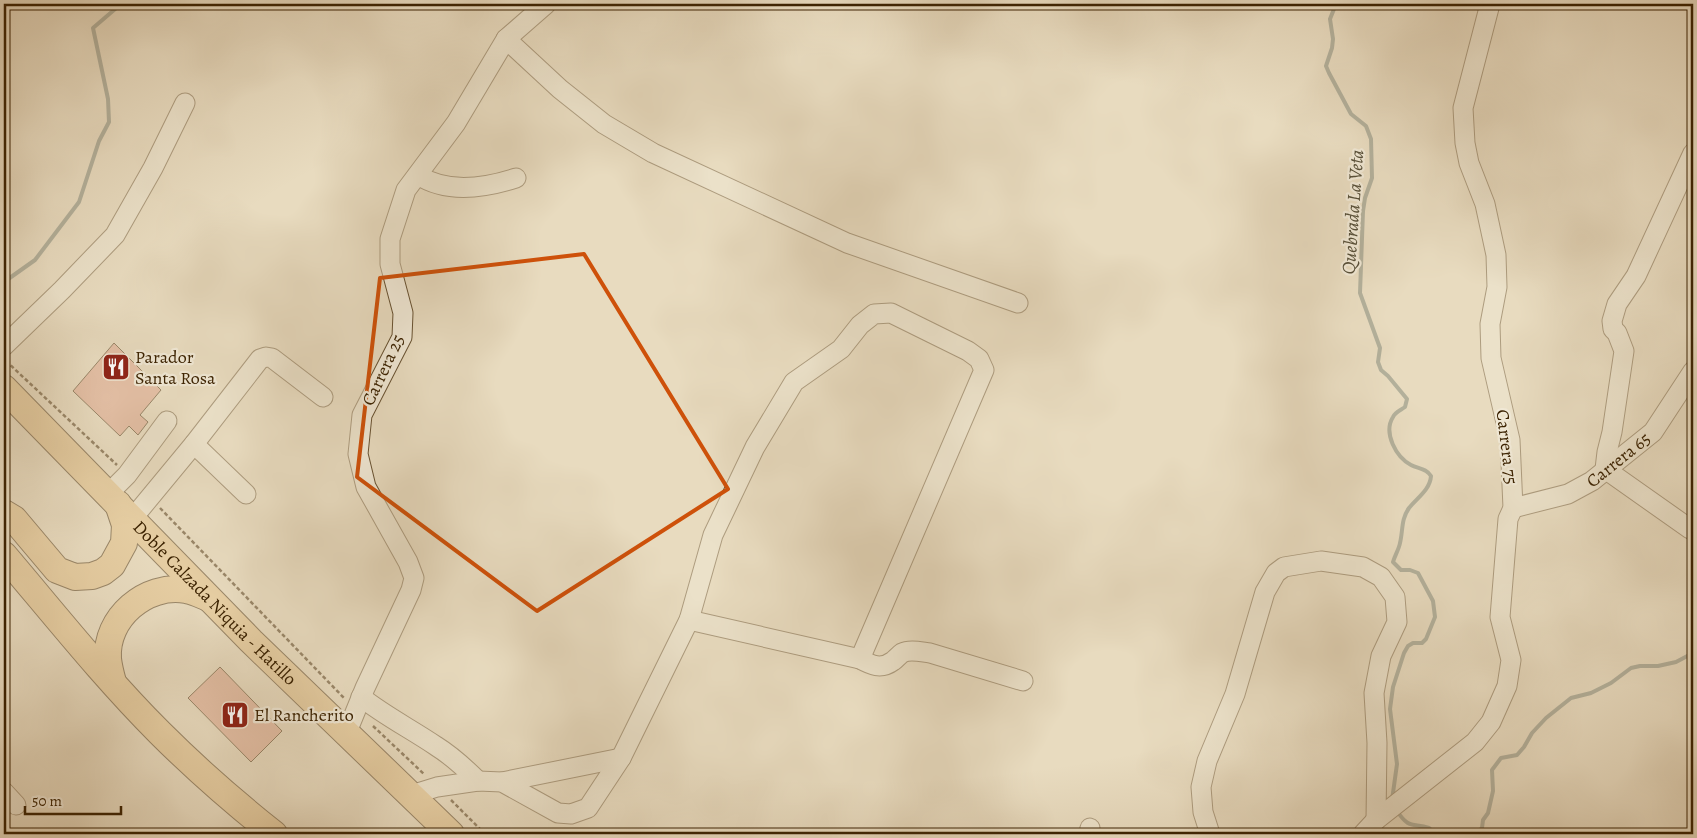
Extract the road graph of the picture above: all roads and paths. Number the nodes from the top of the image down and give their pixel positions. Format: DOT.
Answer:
graph roads {
  1 [pos="546,4"];
  2 [pos="1490,4"];
  3 [pos="506,39"];
  4 [pos="185,103"];
  5 [pos="1693,152"];
  6 [pos="418,175"];
  7 [pos="516,178"];
  8 [pos="1018,303"];
  9 [pos="4,346"];
  10 [pos="4,359"];
  11 [pos="1693,371"];
  12 [pos="4,388"];
  13 [pos="323,397"];
  14 [pos="167,421"];
  15 [pos="194,444"];
  16 [pos="1605,469"];
  17 [pos="126,475"];
  18 [pos="246,494"];
  19 [pos="150,498"];
  20 [pos="119,506"];
  21 [pos="1513,508"];
  22 [pos="4,513"];
  23 [pos="1690,529"];
  24 [pos="4,555"];
  25 [pos="209,598"];
  26 [pos="689,620"];
  27 [pos="860,659"];
  28 [pos="1023,681"];
  29 [pos="113,682"];
  30 [pos="354,713"];
  31 [pos="621,758"];
  32 [pos="478,781"];
  33 [pos="502,782"];
  34 [pos="437,787"];
  35 [pos="411,796"];
  36 [pos="1376,820"];
  37 [pos="274,834"];
  38 [pos="451,834"];
  39 [pos="485,834"];
  40 [pos="1210,834"];
  41 [pos="1363,834"];
  1 -- 3 [label="street, Carrera 25"];
  2 -- 21 [label="street, Carrera 75"];
  3 -- 6 [label="street, Carrera 25"];
  3 -- 8 [label="street"];
  4 -- 9 [label="street"];
  5 -- 16 [label="street"];
  6 -- 7 [label="street"];
  6 -- 30 [label="street, Carrera 25"];
  10 -- 17 [label="path"];
  11 -- 16 [label="street, Carrera 65"];
  12 -- 20 [label="highway, Doble Calzada Niquia - Hatillo"];
  13 -- 15 [label="street"];
  14 -- 17 [label="street"];
  15 -- 18 [label="street"];
  15 -- 19 [label="street"];
  16 -- 21 [label="street, Carrera 65"];
  16 -- 23 [label="street"];
  17 -- 20 [label="street"];
  19 -- 20 [label="street"];
  19 -- 30 [label="path"];
  20 -- 22 [label="highway"];
  20 -- 25 [label="highway, Doble Calzada Niquia - Hatillo"];
  21 -- 36 [label="street, Carrera 75"];
  24 -- 29 [label="highway"];
  25 -- 29 [label="highway"];
  25 -- 30 [label="highway, Doble Calzada Niquia - Hatillo"];
  26 -- 27 [label="street"];
  26 -- 27 [label="street"];
  26 -- 31 [label="street"];
  27 -- 28 [label="street"];
  29 -- 37 [label="highway"];
  30 -- 32 [label="street"];
  30 -- 34 [label="path"];
  30 -- 35 [label="highway, Doble Calzada Niquia - Hatillo"];
  31 -- 33 [label="street"];
  31 -- 33 [label="street"];
  32 -- 33 [label="street"];
  32 -- 34 [label="street"];
  34 -- 35 [label="street"];
  34 -- 39 [label="path"];
  35 -- 38 [label="highway, Doble Calzada Niquia - Hatillo"];
  36 -- 40 [label="street"];
  36 -- 41 [label="street, Carrera 75"];
}
